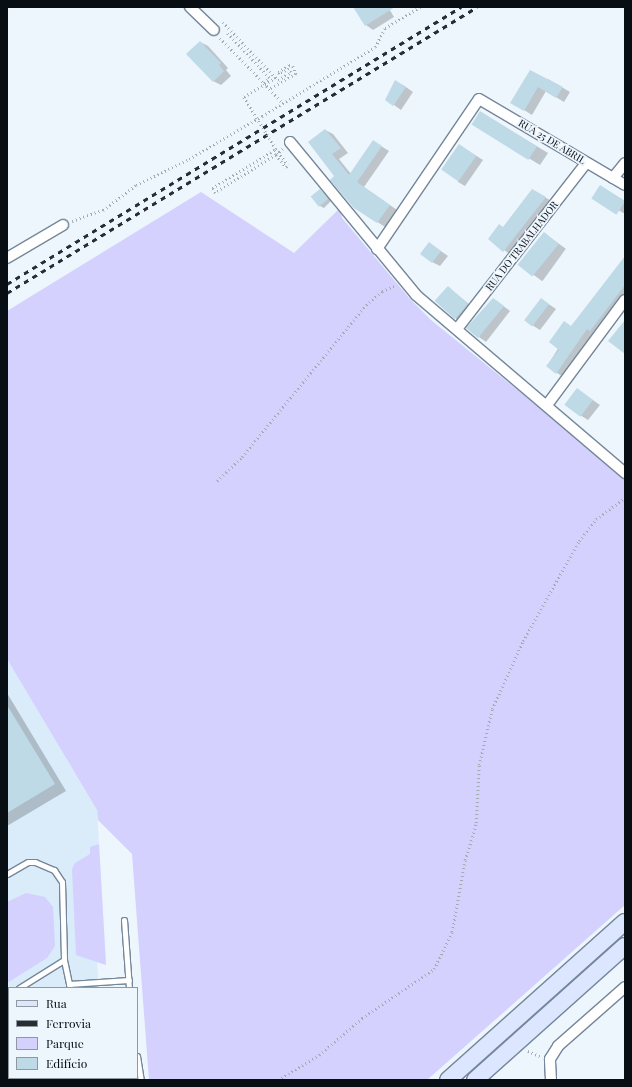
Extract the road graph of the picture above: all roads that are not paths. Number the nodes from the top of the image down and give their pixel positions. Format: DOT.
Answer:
graph roads {
  1 [pos="190,7"];
  2 [pos="215,26"];
  3 [pos="290,142"];
  4 [pos="586,163"];
  5 [pos="625,163"];
  6 [pos="613,178"];
  7 [pos="625,185"];
  8 [pos="63,225"];
  9 [pos="377,249"];
  10 [pos="7,258"];
  11 [pos="625,300"];
  12 [pos="456,329"];
  13 [pos="547,405"];
  14 [pos="625,473"];
  15 [pos="7,874"];
  16 [pos="124,920"];
  17 [pos="625,922"];
  18 [pos="625,946"];
  19 [pos="64,960"];
  20 [pos="129,980"];
  21 [pos="69,986"];
  22 [pos="21,987"];
  23 [pos="130,987"];
  24 [pos="625,987"];
  25 [pos="138,1062"];
  26 [pos="141,1080"];
  27 [pos="448,1080"];
  28 [pos="475,1080"];
  29 [pos="551,1080"];
  1 -- 2 [label="street"];
  3 -- 9 [label="street"];
  4 -- 6 [label="street, RUA 25 DE ABRIL"];
  4 -- 9 [label="street, RUA 25 DE ABRIL"];
  4 -- 12 [label="street, RUA DO TRABALHADOR"];
  5 -- 6 [label="street"];
  6 -- 7 [label="street, RUA 25 DE ABRIL"];
  8 -- 10 [label="street"];
  9 -- 12 [label="street"];
  11 -- 13 [label="street"];
  12 -- 13 [label="street"];
  13 -- 14 [label="street"];
  15 -- 19 [label="lane"];
  16 -- 20 [label="lane"];
  17 -- 27 [label="main road"];
  18 -- 28 [label="main road"];
  19 -- 21 [label="lane"];
  19 -- 22 [label="lane"];
  20 -- 21 [label="lane"];
  20 -- 23 [label="lane"];
  24 -- 29 [label="street"];
  25 -- 26 [label="lane"];
}
